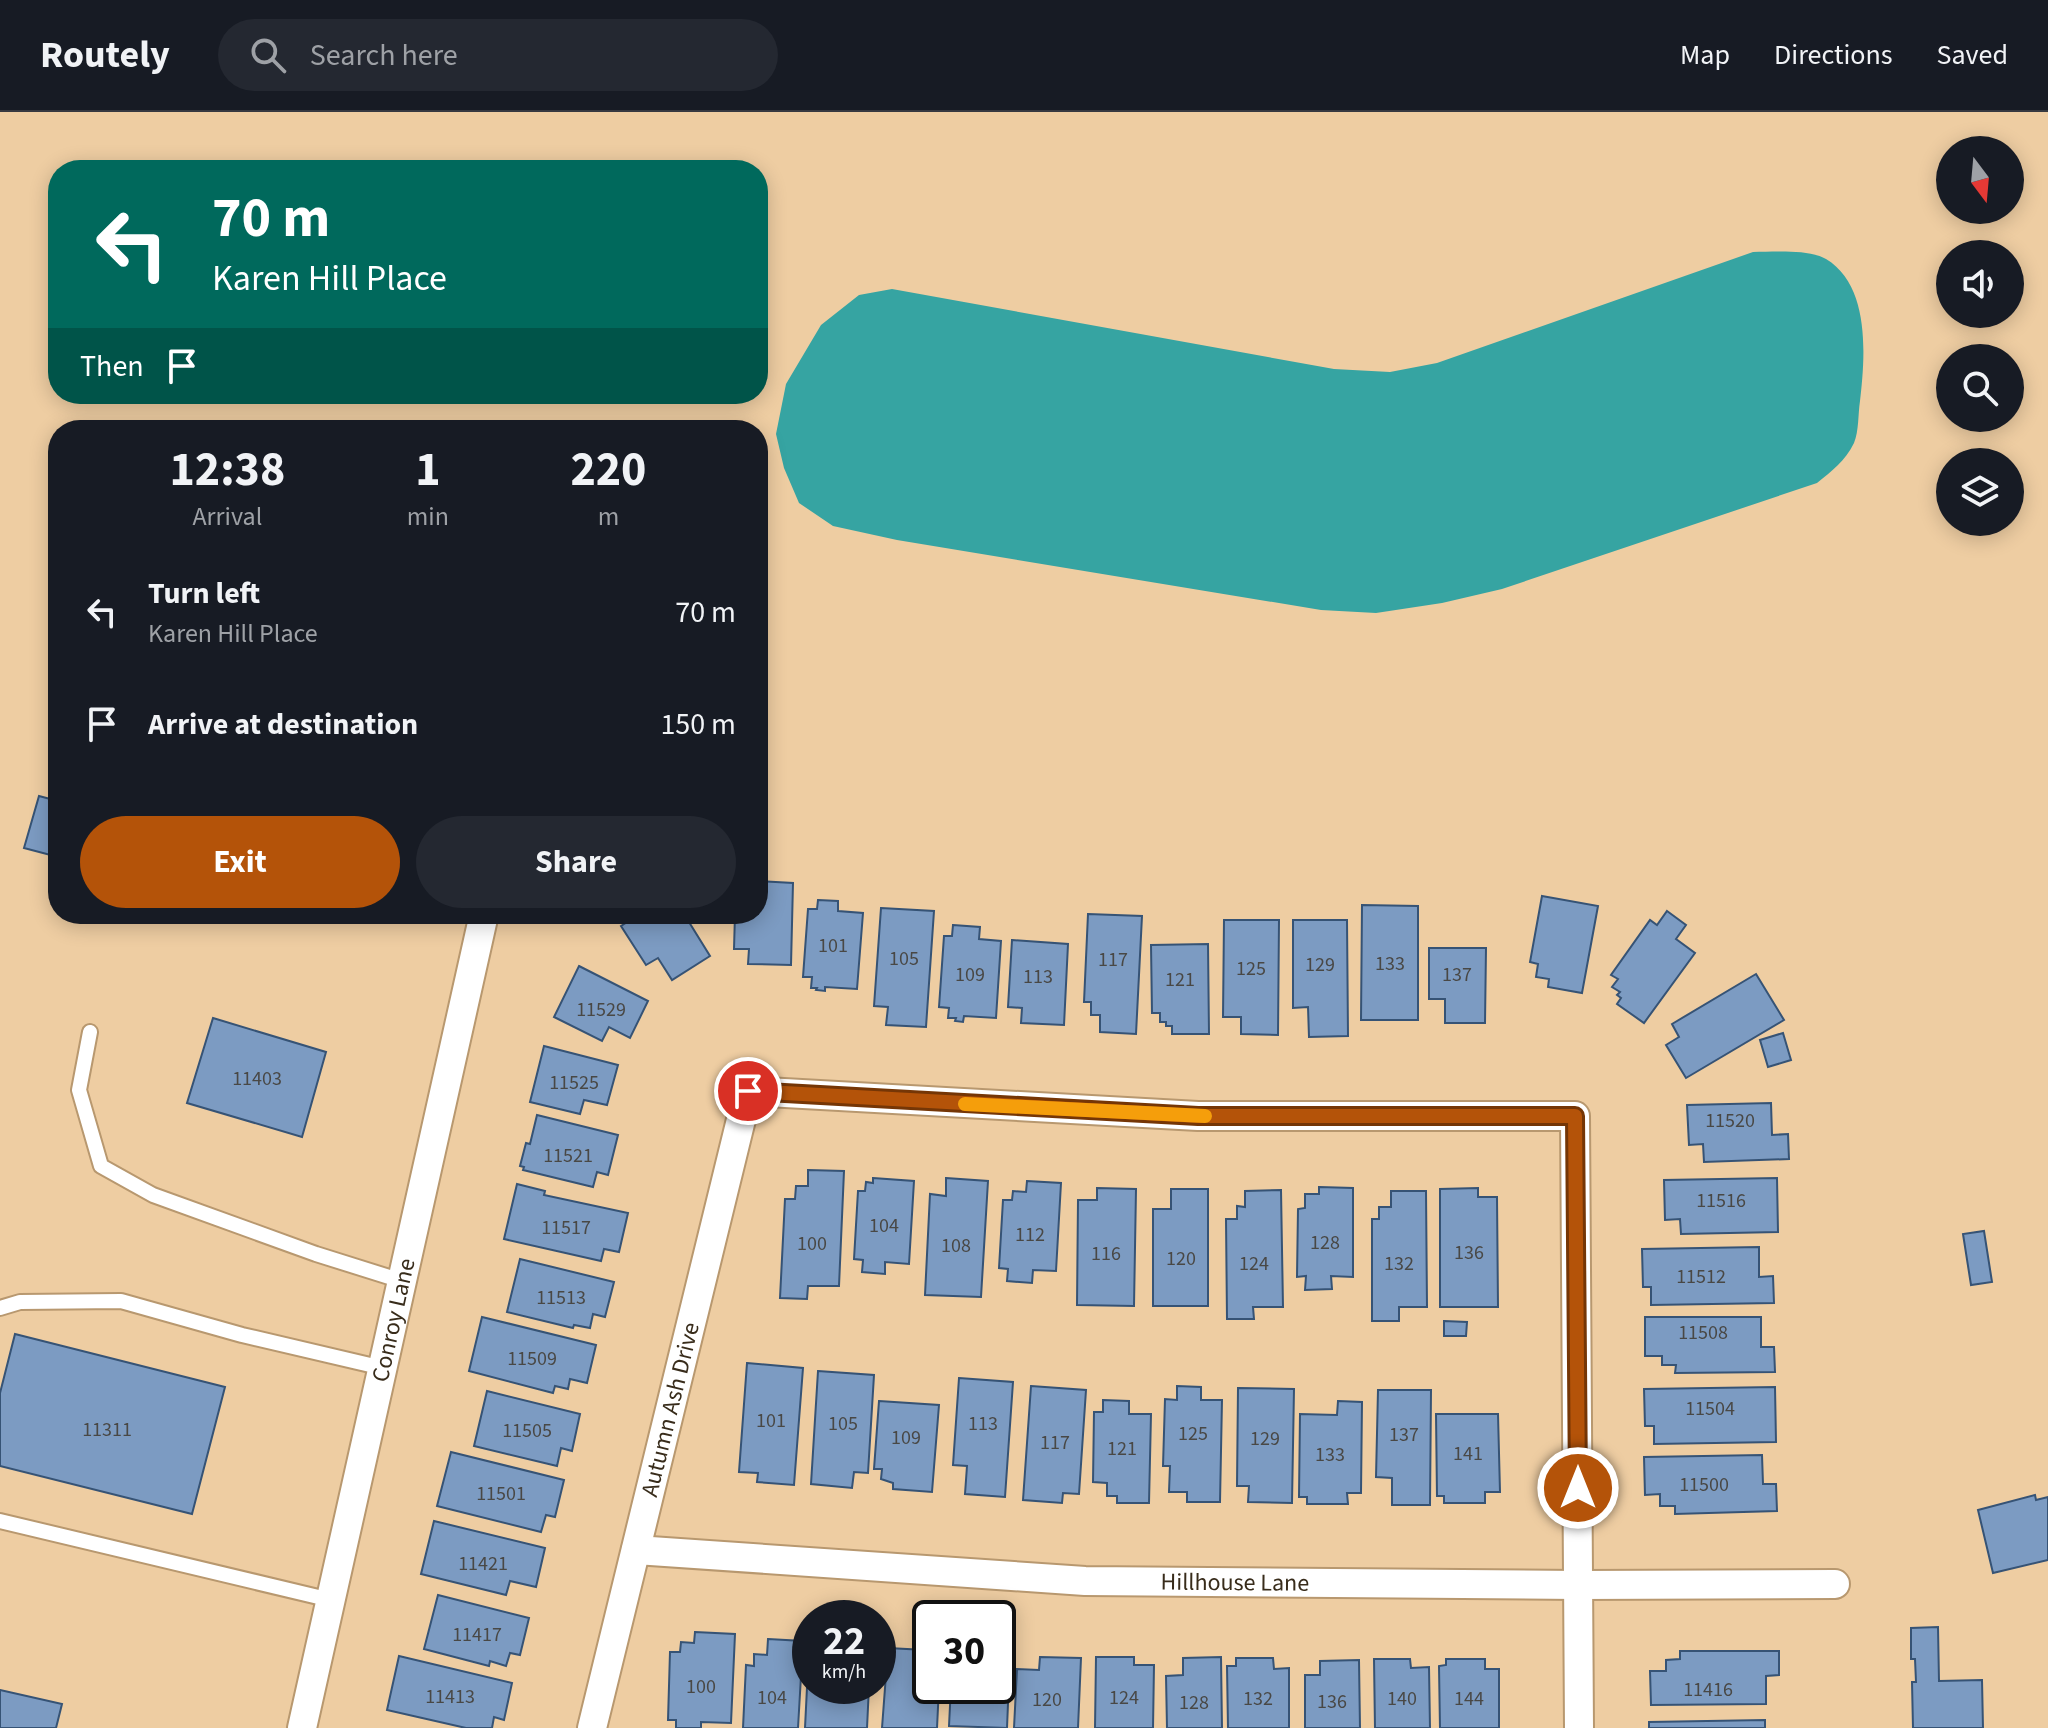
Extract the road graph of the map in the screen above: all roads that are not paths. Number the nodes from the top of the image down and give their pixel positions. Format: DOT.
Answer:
graph roads {
  1 [pos="482,924"];
  2 [pos="90,1032"];
  3 [pos="402,1281"];
  4 [pos="0,1308"];
  5 [pos="383,1368"];
  6 [pos="0,1521"];
  7 [pos="636,1550"];
  8 [pos="1835,1584"];
  9 [pos="1578,1585"];
  10 [pos="331,1600"];
  11 [pos="302,1728"];
  12 [pos="592,1728"];
  13 [pos="1579,1728"];
  1 -- 3 [label="street, Conroy Lane"];
  2 -- 3 [label="lane"];
  3 -- 5 [label="street, Conroy Lane"];
  4 -- 5 [label="lane"];
  5 -- 10 [label="street, Conroy Lane"];
  6 -- 10 [label="lane"];
  7 -- 9 [label="street, Hillhouse Lane"];
  7 -- 9 [label="street, Autumn Ash Drive"];
  7 -- 12 [label="street, Autumn Ash Drive"];
  8 -- 9 [label="street, Hillhouse Lane"];
  9 -- 13 [label="street"];
  10 -- 11 [label="street, Conroy Lane"];
}
